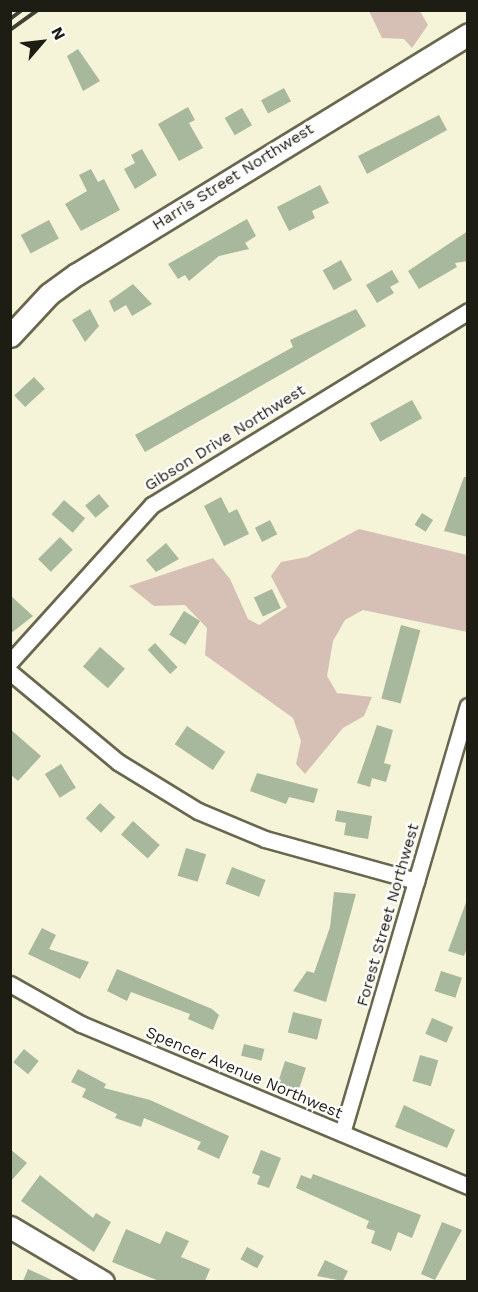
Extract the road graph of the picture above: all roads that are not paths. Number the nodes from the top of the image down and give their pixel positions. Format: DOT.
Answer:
graph roads {
  1 [pos="468,34"];
  2 [pos="468,311"];
  3 [pos="10,336"];
  4 [pos="10,662"];
  5 [pos="10,672"];
  6 [pos="466,716"];
  7 [pos="416,881"];
  8 [pos="10,984"];
  9 [pos="342,1133"];
  10 [pos="468,1186"];
  11 [pos="10,1227"];
  12 [pos="78,1276"];
  13 [pos="103,1281"];
  1 -- 3 [label="street, Harris Street Northwest"];
  2 -- 4 [label="street, Gibson Drive Northwest"];
  5 -- 7 [label="street"];
  6 -- 7 [label="street, Forest Street Northwest"];
  7 -- 9 [label="street, Forest Street Northwest"];
  8 -- 9 [label="street, Spencer Avenue Northwest"];
  9 -- 10 [label="street, Spencer Avenue Northwest"];
  11 -- 12 [label="street"];
  12 -- 13 [label="street"];
}
